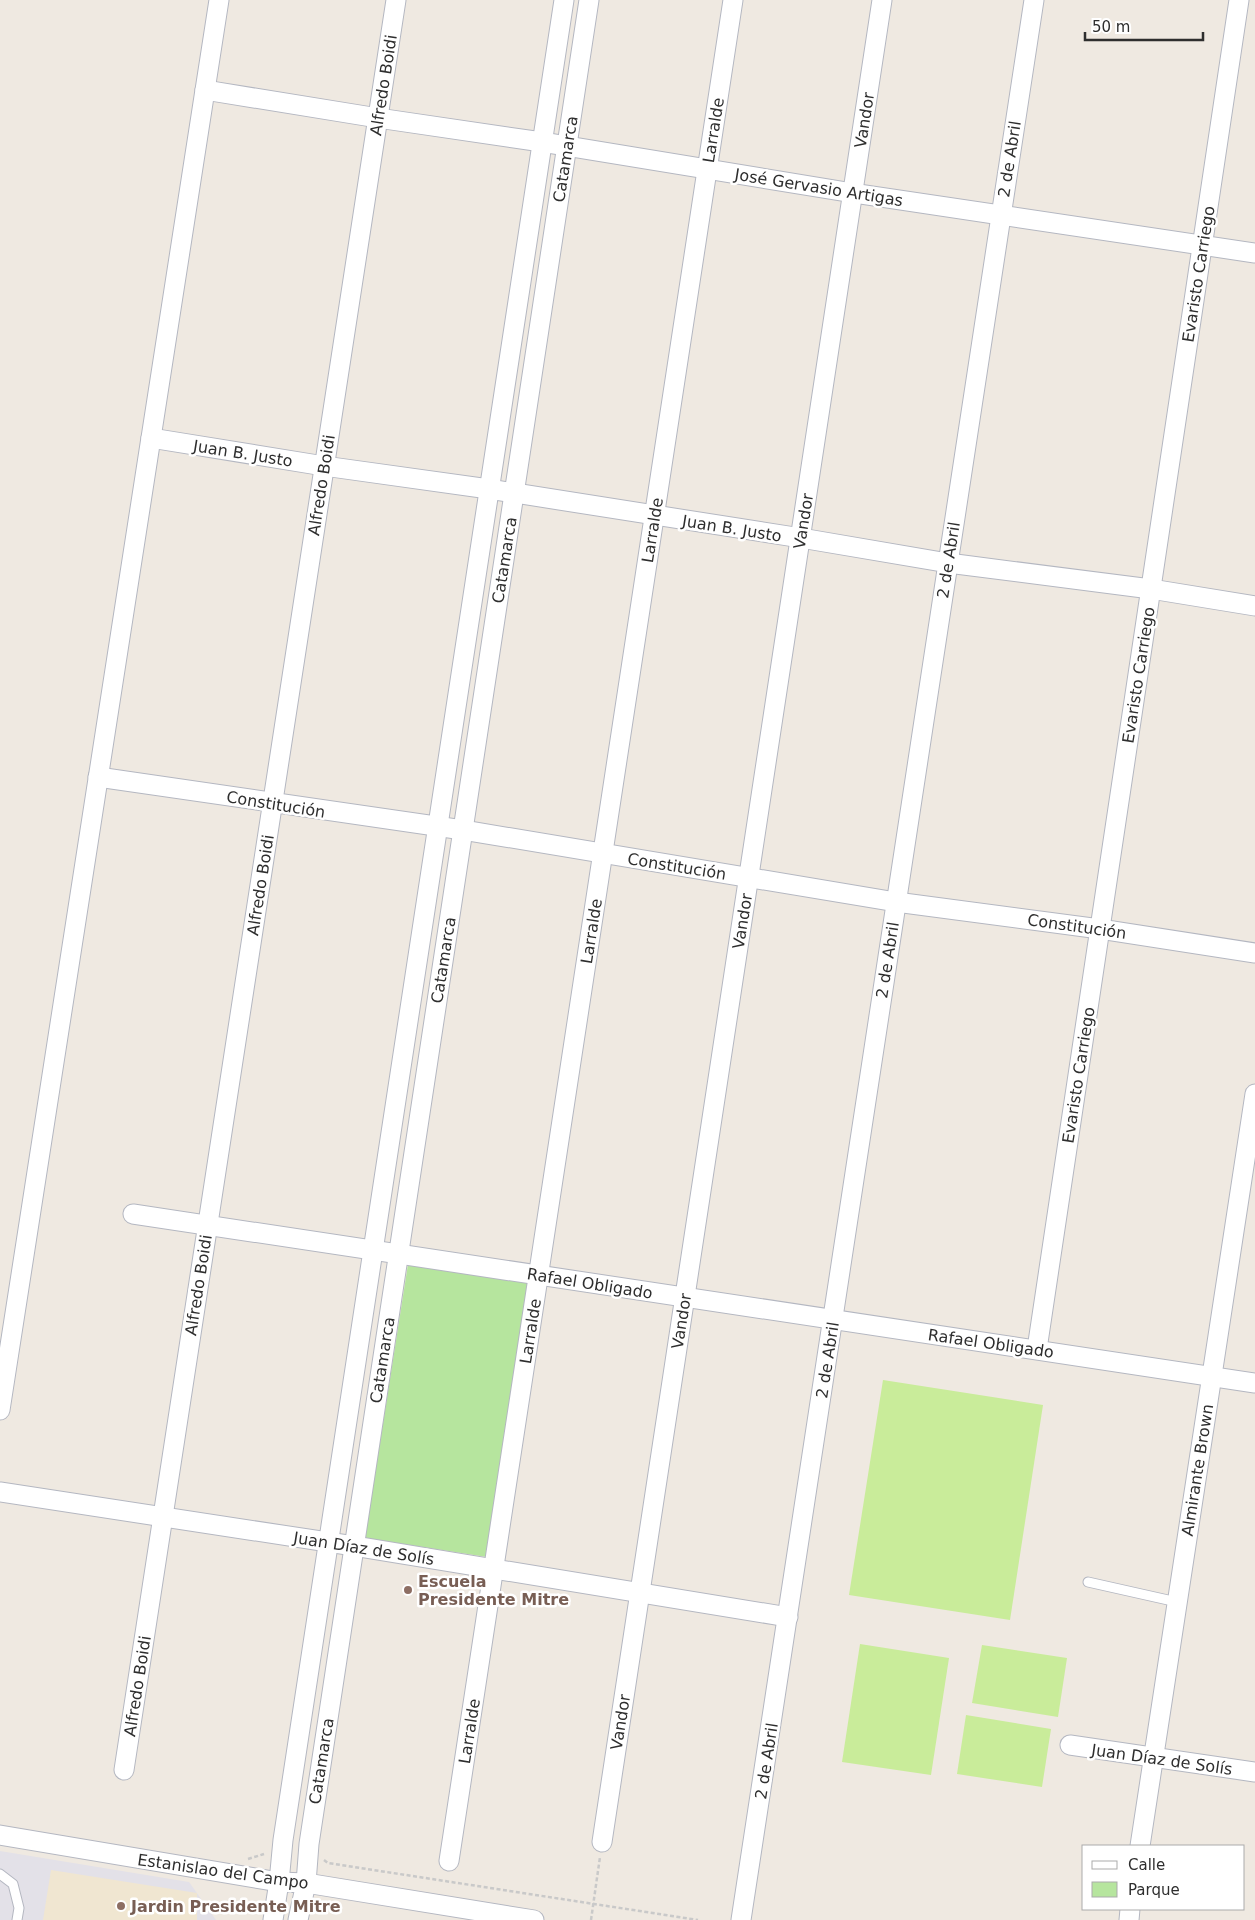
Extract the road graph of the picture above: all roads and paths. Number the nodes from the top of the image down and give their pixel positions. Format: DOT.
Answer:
graph roads {
  1 [pos="219,0"];
  2 [pos="396,0"];
  3 [pos="564,0"];
  4 [pos="589,0"];
  5 [pos="733,0"];
  6 [pos="882,0"];
  7 [pos="1034,0"];
  8 [pos="1239,0"];
  9 [pos="205,90"];
  10 [pos="378,118"];
  11 [pos="542,142"];
  12 [pos="567,146"];
  13 [pos="707,170"];
  14 [pos="853,193"];
  15 [pos="1001,215"];
  16 [pos="1203,245"];
  17 [pos="1255,253"];
  18 [pos="151,438"];
  19 [pos="324,466"];
  20 [pos="489,489"];
  21 [pos="514,494"];
  22 [pos="654,516"];
  23 [pos="801,538"];
  24 [pos="948,563"];
  25 [pos="1151,589"];
  26 [pos="1255,606"];
  27 [pos="98,777"];
  28 [pos="272,803"];
  29 [pos="438,828"];
  30 [pos="463,830"];
  31 [pos="603,854"];
  32 [pos="749,877"];
  33 [pos="896,902"];
  34 [pos="1100,929"];
  35 [pos="1255,954"];
  36 [pos="1255,1094"];
  37 [pos="133,1214"];
  38 [pos="208,1225"];
  39 [pos="373,1250"];
  40 [pos="399,1253"];
  41 [pos="538,1275"];
  42 [pos="685,1297"];
  43 [pos="833,1320"];
  44 [pos="1037,1349"];
  45 [pos="1212,1376"];
  46 [pos="1255,1383"];
  47 [pos="0,1410"];
  48 [pos="0,1492"];
  49 [pos="162,1517"];
  50 [pos="328,1542"];
  51 [pos="354,1546"];
  52 [pos="494,1568"];
  53 [pos="1088,1582"];
  54 [pos="640,1592"];
  55 [pos="1177,1602"];
  56 [pos="788,1617"];
  57 [pos="1070,1745"];
  58 [pos="1154,1758"];
  59 [pos="124,1770"];
  60 [pos="1255,1772"];
  61 [pos="0,1836"];
  62 [pos="602,1842"];
  63 [pos="309,1844"];
  64 [pos="1140,1845"];
  65 [pos="267,1854"];
  66 [pos="245,1860"];
  67 [pos="449,1861"];
  68 [pos="0,1874"];
  69 [pos="279,1882"];
  70 [pos="306,1883"];
  71 [pos="593,1904"];
  72 [pos="17,1920"];
  73 [pos="273,1920"];
  74 [pos="298,1920"];
  75 [pos="534,1920"];
  76 [pos="591,1920"];
  77 [pos="698,1920"];
  78 [pos="741,1920"];
  1 -- 9 [label="street"];
  2 -- 10 [label="street, Alfredo Boidi"];
  3 -- 11 [label="street, Catamarca"];
  4 -- 12 [label="street, Catamarca"];
  5 -- 13 [label="street, Larralde"];
  6 -- 14 [label="street, Vandor"];
  7 -- 15 [label="street, 2 de Abril"];
  8 -- 16 [label="street, Evaristo Carriego"];
  9 -- 10 [label="street, José Gervasio Artigas"];
  9 -- 18 [label="street"];
  10 -- 11 [label="street, José Gervasio Artigas"];
  10 -- 19 [label="street, Alfredo Boidi"];
  11 -- 12 [label="street, José Gervasio Artigas"];
  11 -- 20 [label="street, Catamarca"];
  12 -- 13 [label="street, José Gervasio Artigas"];
  12 -- 21 [label="street, Catamarca"];
  13 -- 14 [label="street, José Gervasio Artigas"];
  13 -- 22 [label="street, Larralde"];
  14 -- 15 [label="street, José Gervasio Artigas"];
  14 -- 23 [label="street, Vandor"];
  15 -- 16 [label="street, José Gervasio Artigas"];
  15 -- 24 [label="street, 2 de Abril"];
  16 -- 17 [label="street, José Gervasio Artigas"];
  16 -- 25 [label="street, Evaristo Carriego"];
  18 -- 19 [label="street, Juan B. Justo"];
  18 -- 27 [label="street"];
  19 -- 20 [label="street, Juan B. Justo"];
  19 -- 28 [label="street, Alfredo Boidi"];
  20 -- 21 [label="street, Juan B. Justo"];
  20 -- 29 [label="street, Catamarca"];
  21 -- 22 [label="street, Juan B. Justo"];
  21 -- 30 [label="street, Catamarca"];
  22 -- 23 [label="street, Juan B. Justo"];
  22 -- 31 [label="street, Larralde"];
  23 -- 24 [label="street, Juan B. Justo"];
  23 -- 32 [label="street, Vandor"];
  24 -- 25 [label="street, Juan B. Justo"];
  24 -- 33 [label="street, 2 de Abril"];
  25 -- 26 [label="street, Juan B. Justo"];
  25 -- 34 [label="street, Evaristo Carriego"];
  27 -- 28 [label="street, Constitución"];
  27 -- 47 [label="street"];
  28 -- 29 [label="street, Constitución"];
  28 -- 38 [label="street, Alfredo Boidi"];
  29 -- 30 [label="street, Constitución"];
  29 -- 39 [label="street, Catamarca"];
  30 -- 31 [label="street, Constitución"];
  30 -- 40 [label="street, Catamarca"];
  31 -- 32 [label="street, Constitución"];
  31 -- 41 [label="street, Larralde"];
  32 -- 33 [label="street, Constitución"];
  32 -- 42 [label="street, Vandor"];
  33 -- 34 [label="street, Constitución"];
  33 -- 43 [label="street, 2 de Abril"];
  34 -- 35 [label="street, Constitución"];
  34 -- 44 [label="street, Evaristo Carriego"];
  36 -- 45 [label="street, Almirante Brown"];
  37 -- 38 [label="street, Rafael Obligado"];
  38 -- 39 [label="street, Rafael Obligado"];
  38 -- 49 [label="street, Alfredo Boidi"];
  39 -- 40 [label="street, Rafael Obligado"];
  39 -- 50 [label="street, Catamarca"];
  40 -- 41 [label="street, Rafael Obligado"];
  40 -- 51 [label="street, Catamarca"];
  41 -- 42 [label="street, Rafael Obligado"];
  41 -- 52 [label="street, Larralde"];
  42 -- 43 [label="street, Rafael Obligado"];
  42 -- 54 [label="street, Vandor"];
  43 -- 44 [label="street, Rafael Obligado"];
  43 -- 56 [label="street, 2 de Abril"];
  44 -- 45 [label="street, Rafael Obligado"];
  45 -- 46 [label="street, Rafael Obligado"];
  45 -- 55 [label="street, Almirante Brown"];
  48 -- 49 [label="street, Juan Díaz de Solís"];
  49 -- 50 [label="street, Juan Díaz de Solís"];
  49 -- 59 [label="street, Alfredo Boidi"];
  50 -- 51 [label="street, Juan Díaz de Solís"];
  50 -- 69 [label="street, Catamarca"];
  51 -- 52 [label="street, Juan Díaz de Solís"];
  51 -- 63 [label="street, Catamarca"];
  52 -- 54 [label="street, Juan Díaz de Solís"];
  52 -- 67 [label="street, Larralde"];
  53 -- 55 [label="lane"];
  54 -- 56 [label="street, Juan Díaz de Solís"];
  54 -- 62 [label="street, Vandor"];
  55 -- 58 [label="street, Almirante Brown"];
  56 -- 78 [label="street, 2 de Abril"];
  57 -- 58 [label="street, Juan Díaz de Solís"];
  58 -- 60 [label="street, Juan Díaz de Solís"];
  58 -- 64 [label="street, Almirante Brown"];
  61 -- 69 [label="street, Estanislao del Campo"];
  62 -- 71 [label="path"];
  63 -- 70 [label="street, Catamarca"];
  63 -- 71 [label="path"];
  65 -- 66 [label="path"];
  68 -- 72 [label="lane"];
  69 -- 70 [label="street, Estanislao del Campo"];
  69 -- 73 [label="street, Catamarca"];
  70 -- 74 [label="street, Catamarca"];
  70 -- 75 [label="street, Estanislao del Campo"];
  71 -- 76 [label="path"];
  71 -- 77 [label="path"];
}
